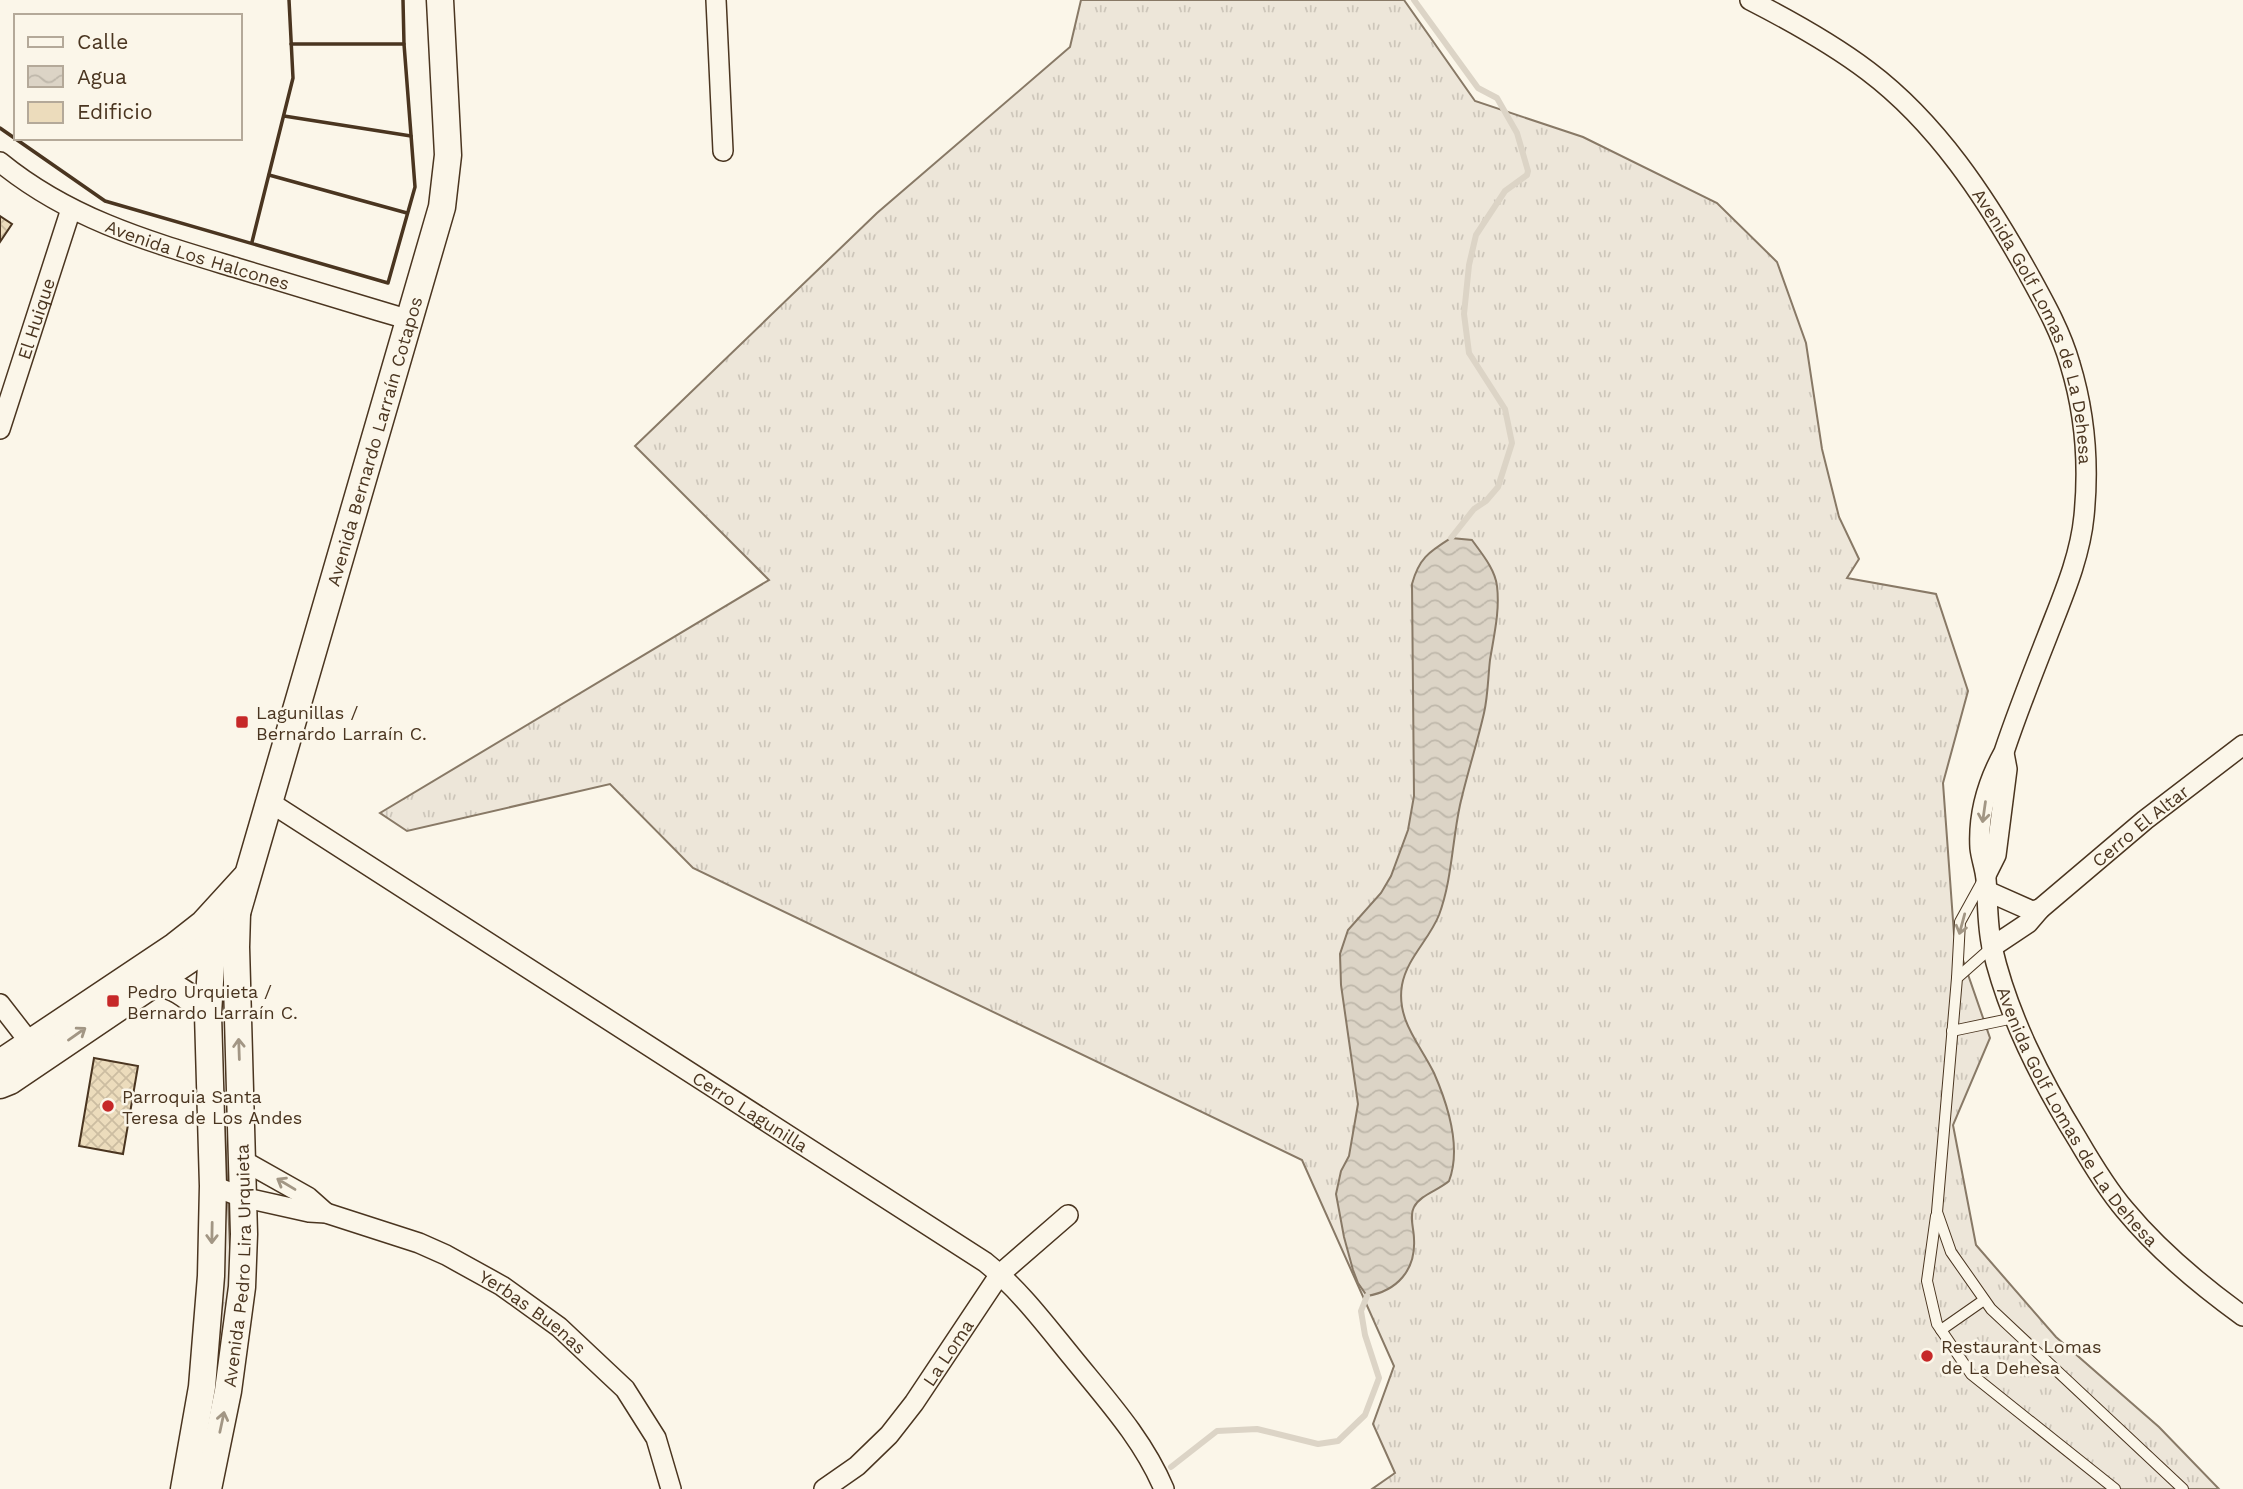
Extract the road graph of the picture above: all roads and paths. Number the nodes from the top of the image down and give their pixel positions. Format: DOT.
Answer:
graph roads {
  1 [pos="440,0"];
  2 [pos="716,0"];
  3 [pos="1750,0"];
  4 [pos="723,150"];
  5 [pos="0,162"];
  6 [pos="71,209"];
  7 [pos="410,320"];
  8 [pos="0,429"];
  9 [pos="2243,745"];
  10 [pos="271,803"];
  11 [pos="1986,883"];
  12 [pos="239,893"];
  13 [pos="2040,909"];
  14 [pos="211,945"];
  15 [pos="1992,947"];
  16 [pos="1957,978"];
  17 [pos="148,986"];
  18 [pos="0,1004"];
  19 [pos="208,1014"];
  20 [pos="2014,1018"];
  21 [pos="1952,1031"];
  22 [pos="36,1050"];
  23 [pos="0,1063"];
  24 [pos="0,1085"];
  25 [pos="242,1160"];
  26 [pos="213,1186"];
  27 [pos="243,1197"];
  28 [pos="1937,1208"];
  29 [pos="326,1213"];
  30 [pos="1068,1215"];
  31 [pos="1000,1274"];
  32 [pos="1984,1300"];
  33 [pos="2243,1316"];
  34 [pos="1941,1330"];
  35 [pos="184,1489"];
  36 [pos="208,1489"];
  37 [pos="671,1489"];
  38 [pos="824,1489"];
  39 [pos="1164,1489"];
  40 [pos="2115,1489"];
  41 [pos="2183,1489"];
  1 -- 7 [label="main road, Avenida Bernardo Larraín Cotapos"];
  2 -- 4 [label="street"];
  3 -- 11 [label="street, Avenida Golf Lomas de La Dehesa"];
  5 -- 6 [label="street, Avenida Los Halcones"];
  6 -- 7 [label="street, Avenida Los Halcones"];
  6 -- 8 [label="street, El Huique"];
  7 -- 10 [label="main road, Avenida Bernardo Larraín Cotapos"];
  9 -- 13 [label="street, Cerro El Altar"];
  10 -- 12 [label="main road, Avenida Bernardo Larraín Cotapos"];
  10 -- 31 [label="street, Cerro Lagunilla"];
  11 -- 13 [label="street"];
  11 -- 15 [label="street, Avenida Golf Lomas de La Dehesa"];
  11 -- 16 [label="lane, one-way"];
  12 -- 14 [label="main road, Avenida Bernardo Larraín Cotapos"];
  12 -- 22 [label="main road, Avenida Bernardo Larraín Cotapos"];
  25 -- 12 [label="main road, Avenida Pedro Lira Urquieta, one-way"];
  13 -- 15 [label="street, Cerro El Altar"];
  14 -- 17 [label="main road, Avenida Bernardo Larraín Cotapos"];
  14 -- 19 [label="main road, Avenida Pedro Lira Urquieta"];
  15 -- 16 [label="lane"];
  15 -- 20 [label="street, Avenida Golf Lomas de La Dehesa"];
  16 -- 21 [label="lane"];
  17 -- 19 [label="main road"];
  22 -- 17 [label="main road, Avenida Bernardo Larraín Cotapos, one-way"];
  18 -- 22 [label="street"];
  19 -- 26 [label="main road, Avenida Pedro Lira Urquieta"];
  20 -- 21 [label="lane"];
  20 -- 33 [label="street, Avenida Golf Lomas de La Dehesa"];
  21 -- 28 [label="lane"];
  22 -- 23 [label="main road, Avenida Bernardo Larraín Cotapos"];
  22 -- 24 [label="main road, Avenida Bernardo Larraín Cotapos"];
  25 -- 27 [label="main road, Avenida Pedro Lira Urquieta"];
  29 -- 25 [label="street, Yerbas Buenas, one-way"];
  26 -- 27 [label="street, Yerbas Buenas"];
  26 -- 35 [label="main road, Avenida Pedro Lira Urquieta, one-way"];
  27 -- 29 [label="street, Yerbas Buenas"];
  36 -- 27 [label="main road, Avenida Pedro Lira Urquieta, one-way"];
  28 -- 32 [label="lane"];
  28 -- 34 [label="lane"];
  29 -- 37 [label="street, Yerbas Buenas"];
  30 -- 31 [label="street, La Loma"];
  31 -- 38 [label="street, La Loma"];
  31 -- 39 [label="street, Cerro Lagunilla"];
  32 -- 34 [label="lane"];
  32 -- 41 [label="lane"];
  34 -- 40 [label="lane"];
}
